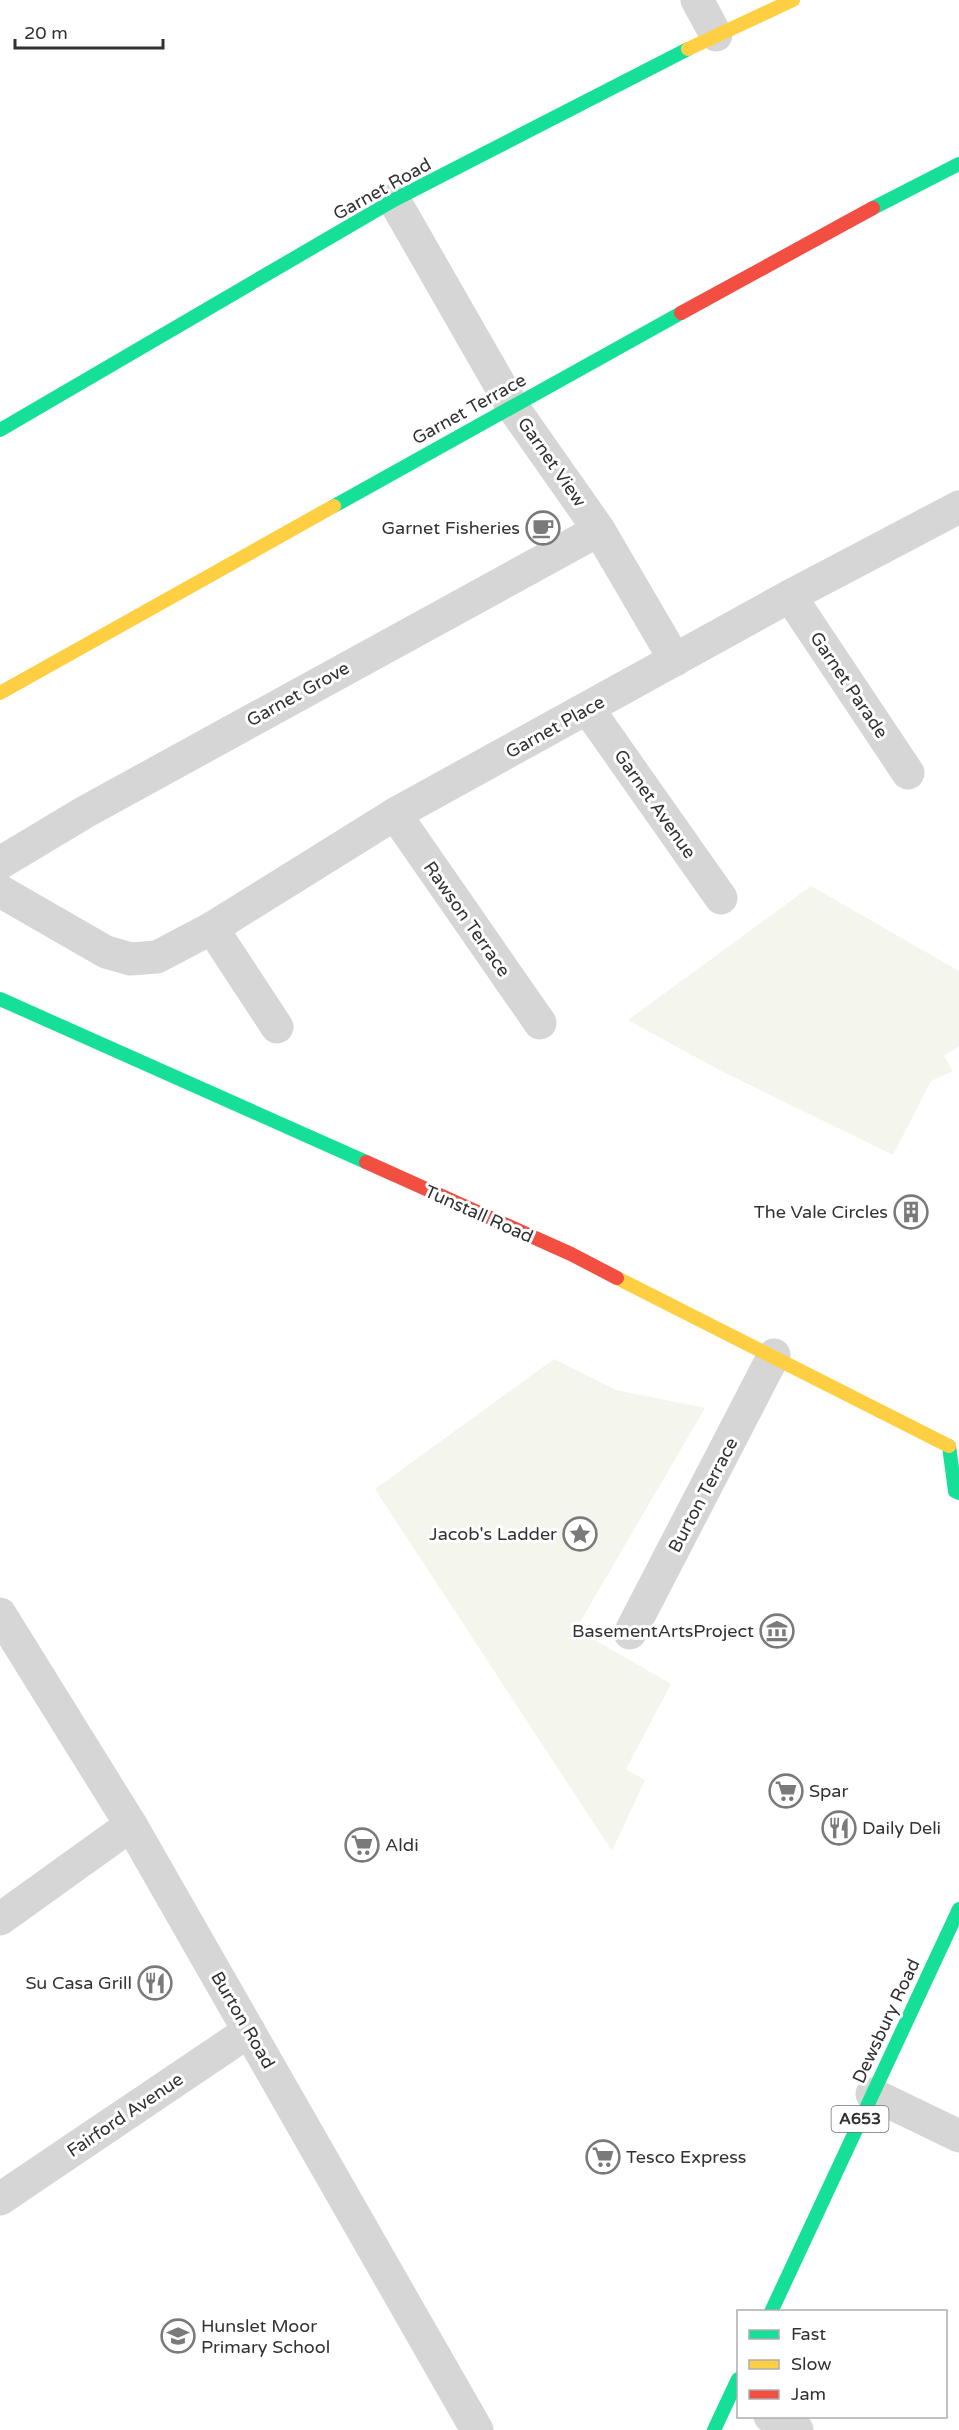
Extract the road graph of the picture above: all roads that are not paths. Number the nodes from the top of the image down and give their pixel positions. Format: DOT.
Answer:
graph roads {
  1 [pos="697,0"];
  2 [pos="793,0"];
  3 [pos="716,35"];
  4 [pos="959,164"];
  5 [pos="394,200"];
  6 [pos="512,406"];
  7 [pos="0,430"];
  8 [pos="959,507"];
  9 [pos="599,530"];
  10 [pos="790,596"];
  11 [pos="675,660"];
  12 [pos="0,693"];
  13 [pos="588,709"];
  14 [pos="908,774"];
  15 [pos="395,814"];
  16 [pos="0,863"];
  17 [pos="0,891"];
  18 [pos="721,898"];
  19 [pos="212,927"];
  20 [pos="0,999"];
  21 [pos="540,1023"];
  22 [pos="277,1027"];
  23 [pos="774,1355"];
  24 [pos="954,1443"];
  25 [pos="959,1493"];
  26 [pos="0,1614"];
  27 [pos="630,1633"];
  28 [pos="10,1651"];
  29 [pos="131,1825"];
  30 [pos="959,1909"];
  31 [pos="0,1919"];
  32 [pos="249,2031"];
  33 [pos="872,2094"];
  34 [pos="959,2136"];
  35 [pos="0,2199"];
  36 [pos="772,2310"];
  37 [pos="736,2392"];
  38 [pos="774,2418"];
  39 [pos="477,2430"];
  40 [pos="714,2430"];
  41 [pos="797,2430"];
  1 -- 3 [label="street"];
  2 -- 3 [label="street, Garnet Road"];
  3 -- 5 [label="street, Garnet Road"];
  4 -- 6 [label="street, Garnet Terrace"];
  5 -- 6 [label="street, Garnet View"];
  5 -- 7 [label="street, Garnet Road"];
  6 -- 9 [label="street, Garnet View"];
  6 -- 12 [label="street, Garnet Terrace"];
  8 -- 10 [label="street, Garnet Place"];
  9 -- 11 [label="street, Garnet View"];
  9 -- 16 [label="street, Garnet Grove"];
  10 -- 11 [label="street, Garnet Place"];
  10 -- 14 [label="street, Garnet Parade"];
  11 -- 13 [label="street, Garnet Place"];
  13 -- 15 [label="street, Garnet Place"];
  13 -- 18 [label="street, Garnet Avenue"];
  15 -- 19 [label="street, Garnet Place"];
  15 -- 21 [label="street, Rawson Terrace"];
  17 -- 19 [label="street, Garnet Place"];
  19 -- 22 [label="street"];
  20 -- 23 [label="street, Tunstall Road"];
  23 -- 24 [label="street, Tunstall Road"];
  23 -- 27 [label="street, Burton Terrace"];
  24 -- 25 [label="street, Tunstall Road"];
  26 -- 28 [label="street, Burton Road"];
  28 -- 29 [label="street, Burton Road"];
  29 -- 31 [label="street"];
  29 -- 32 [label="street, Burton Road"];
  30 -- 33 [label="street, Dewsbury Road / A653"];
  32 -- 35 [label="street, Fairford Avenue"];
  32 -- 39 [label="street, Burton Road"];
  33 -- 34 [label="street"];
  33 -- 36 [label="street, Dewsbury Road / A653"];
  37 -- 40 [label="street"];
  38 -- 41 [label="street"];
}
